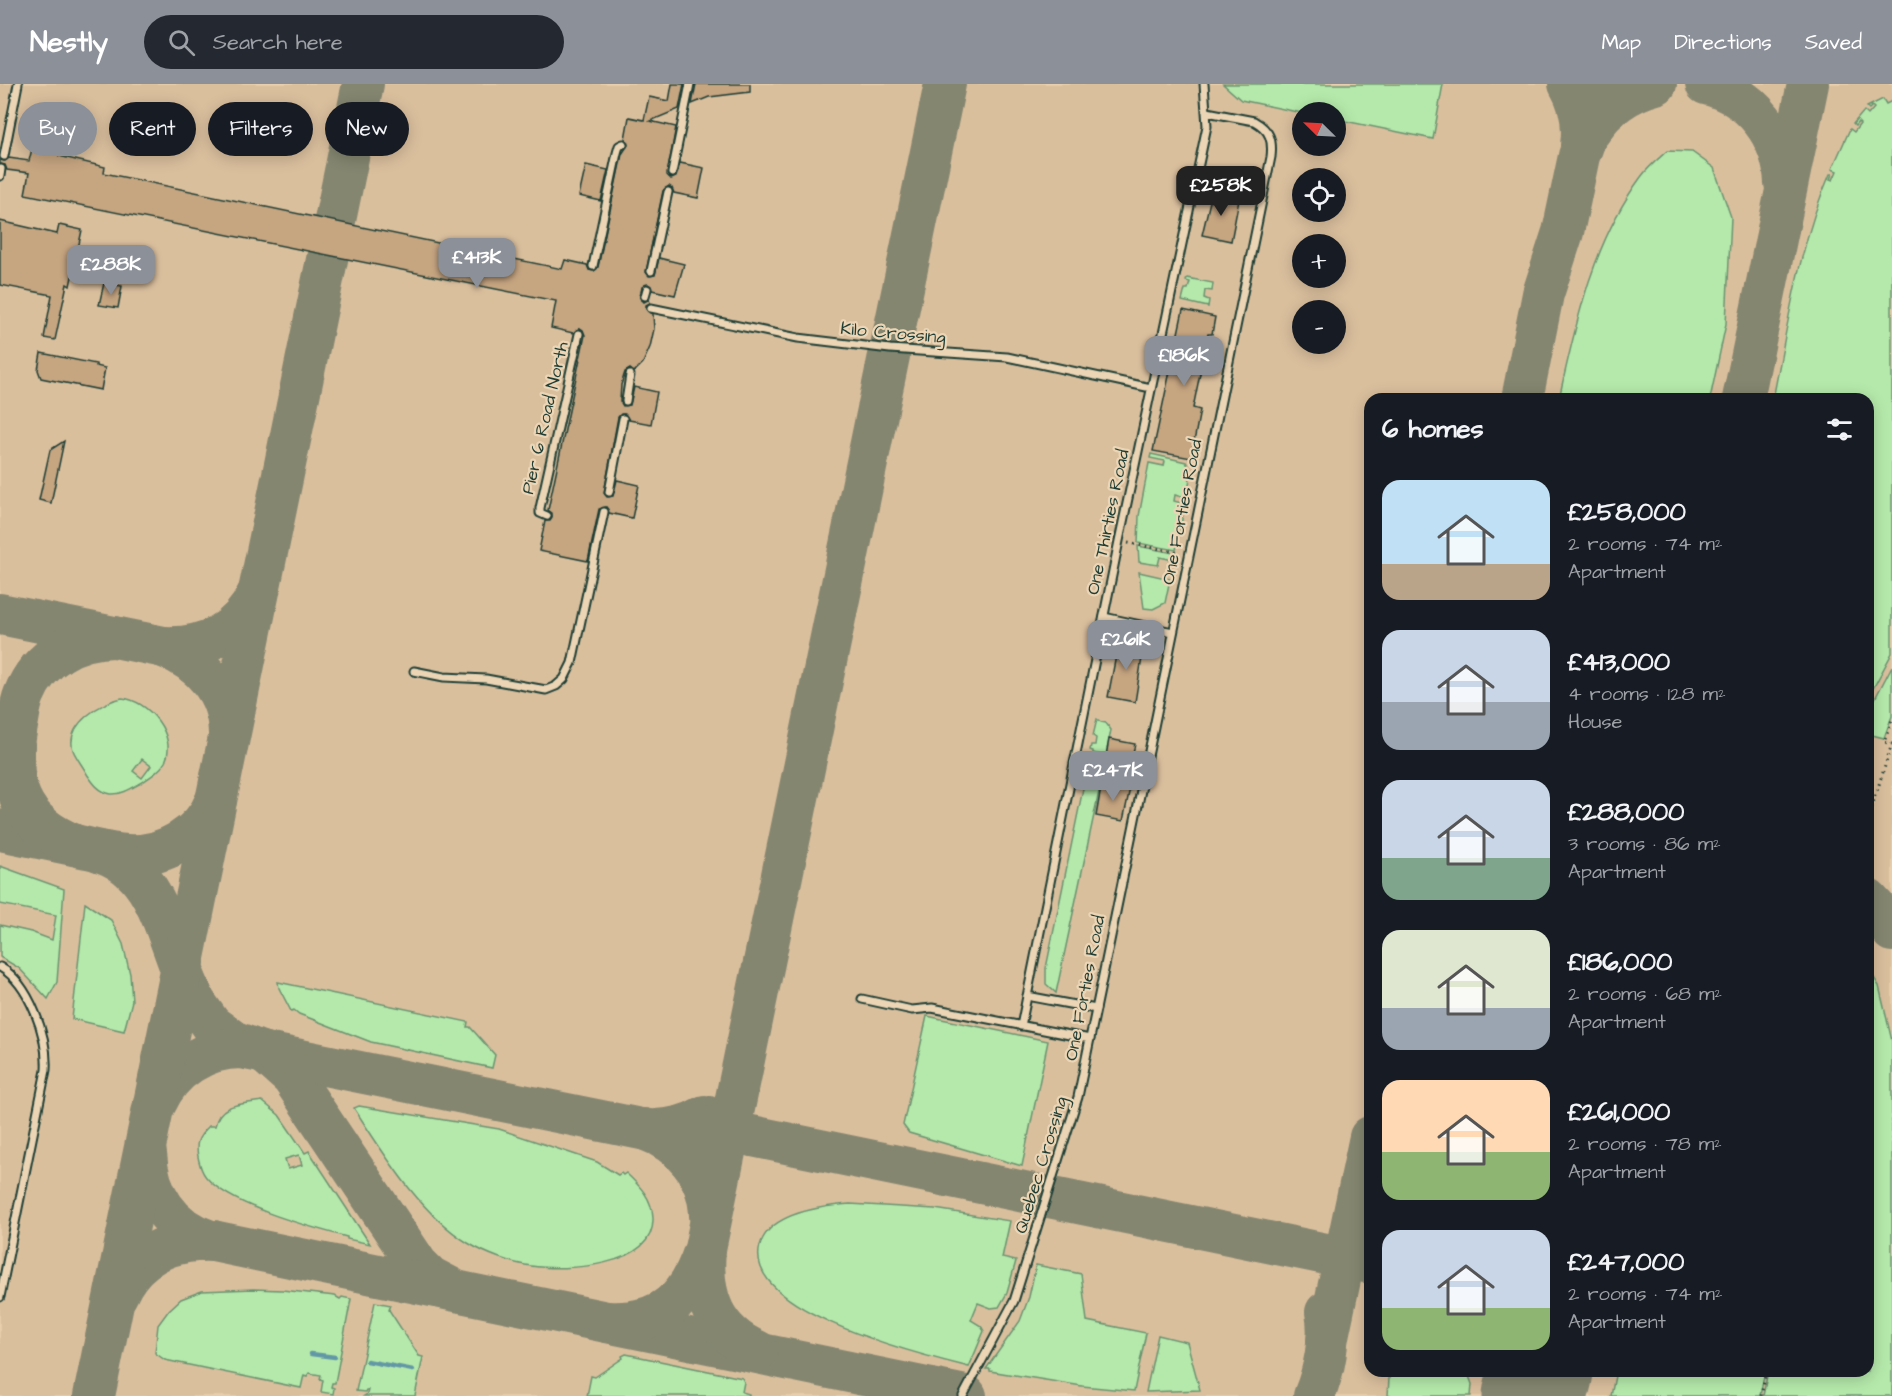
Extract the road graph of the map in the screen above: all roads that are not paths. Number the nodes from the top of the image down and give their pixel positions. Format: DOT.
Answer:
graph roads {
  1 [pos="18,84"];
  2 [pos="690,84"];
  3 [pos="1204,84"];
  4 [pos="1207,112"];
  5 [pos="624,144"];
  6 [pos="4,156"];
  7 [pos="672,173"];
  8 [pos="668,192"];
  9 [pos="593,266"];
  10 [pos="651,271"];
  11 [pos="651,308"];
  12 [pos="579,334"];
  13 [pos="630,375"];
  14 [pos="1151,388"];
  15 [pos="626,401"];
  16 [pos="623,419"];
  17 [pos="609,492"];
  18 [pos="604,512"];
  19 [pos="547,516"];
  20 [pos="1104,617"];
  21 [pos="1173,632"];
  22 [pos="414,671"];
  23 [pos="0,967"];
  24 [pos="1027,996"];
  25 [pos="862,999"];
  26 [pos="1096,1009"];
  27 [pos="1021,1026"];
  28 [pos="1090,1039"];
  29 [pos="1083,1074"];
  30 [pos="0,1297"];
  31 [pos="963,1396"];
  1 -- 6 [label="lane"];
  2 -- 7 [label="lane"];
  3 -- 4 [label="lane, One Thirties Road"];
  4 -- 14 [label="lane, One Thirties Road"];
  4 -- 21 [label="lane, One Forties Road"];
  5 -- 9 [label="lane"];
  8 -- 10 [label="lane"];
  11 -- 14 [label="lane, Kilo Crossing"];
  12 -- 19 [label="lane, Pier 6 Road North"];
  13 -- 15 [label="lane"];
  14 -- 20 [label="lane, One Thirties Road"];
  16 -- 17 [label="lane"];
  18 -- 22 [label="lane"];
  20 -- 21 [label="lane"];
  20 -- 24 [label="lane, One Thirties Road"];
  21 -- 26 [label="lane, One Forties Road"];
  23 -- 30 [label="lane"];
  24 -- 26 [label="lane"];
  24 -- 27 [label="lane, One Thirties Road"];
  25 -- 27 [label="lane"];
  26 -- 28 [label="lane, One Forties Road"];
  27 -- 28 [label="lane"];
  28 -- 29 [label="lane, One Forties Road"];
  29 -- 31 [label="lane, Quebec Crossing"];
}
